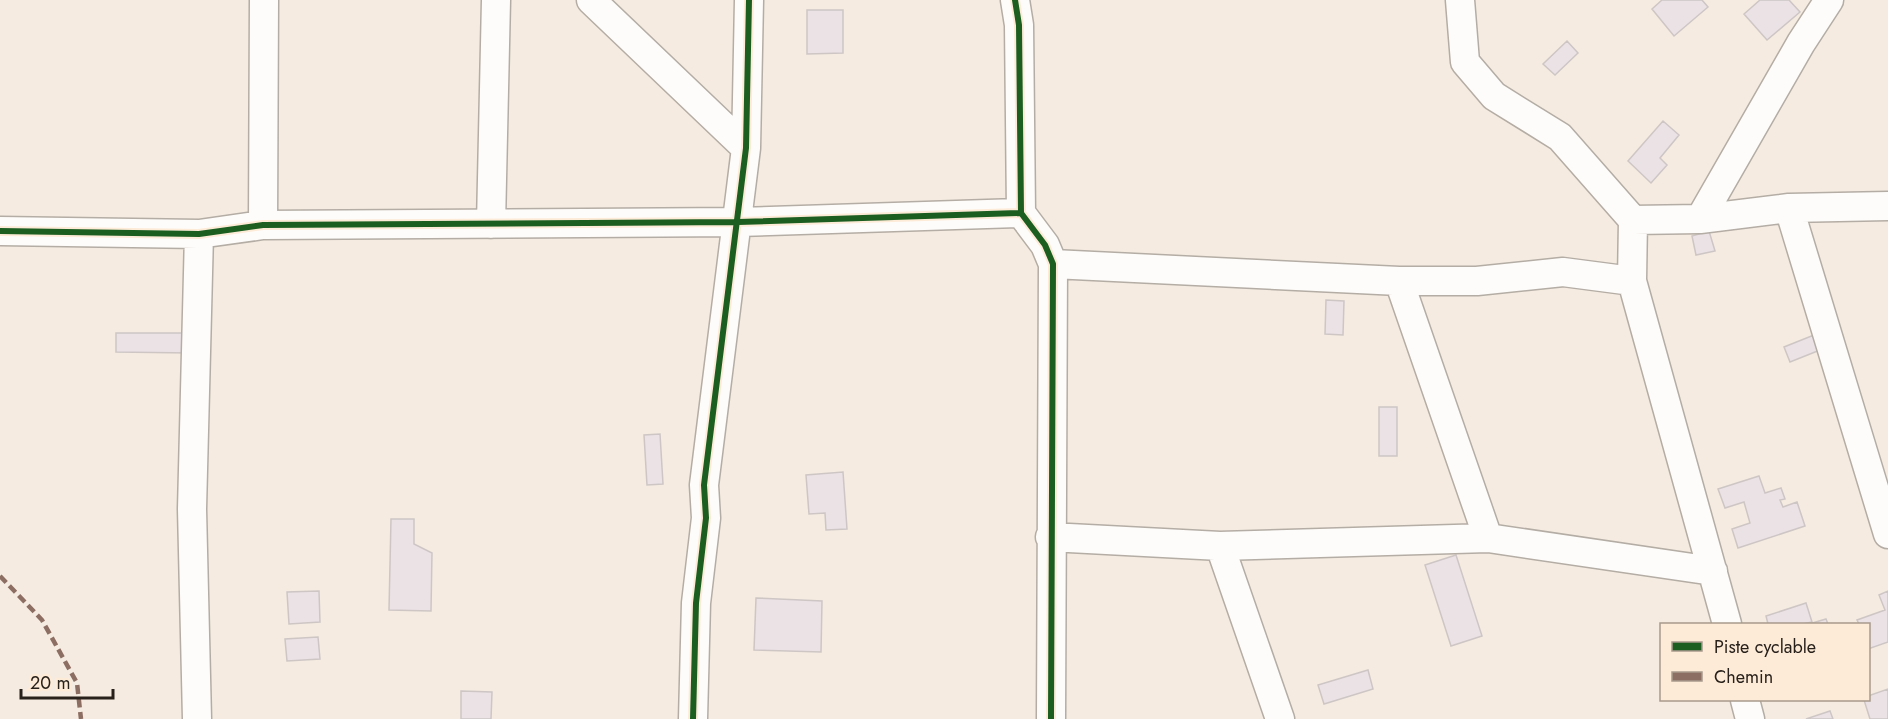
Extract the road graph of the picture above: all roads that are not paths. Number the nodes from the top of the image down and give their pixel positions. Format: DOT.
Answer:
graph roads {
  1 [pos="264,0"];
  2 [pos="496,0"];
  3 [pos="591,0"];
  4 [pos="749,0"];
  5 [pos="1016,0"];
  6 [pos="1460,0"];
  7 [pos="1829,0"];
  8 [pos="746,148"];
  9 [pos="1888,206"];
  10 [pos="1789,208"];
  11 [pos="1021,213"];
  12 [pos="1700,219"];
  13 [pos="1633,220"];
  14 [pos="738,222"];
  15 [pos="491,224"];
  16 [pos="263,225"];
  17 [pos="0,231"];
  18 [pos="199,234"];
  19 [pos="1053,264"];
  20 [pos="1399,281"];
  21 [pos="1632,281"];
  22 [pos="1888,534"];
  23 [pos="1050,537"];
  24 [pos="1488,538"];
  25 [pos="1220,546"];
  26 [pos="1713,571"];
  27 [pos="1727,623"];
  28 [pos="1746,701"];
  29 [pos="197,719"];
  30 [pos="693,719"];
  31 [pos="1051,719"];
  32 [pos="1280,719"];
  33 [pos="1750,719"];
  1 -- 16 [label="street"];
  2 -- 15 [label="street"];
  3 -- 8 [label="street"];
  4 -- 8 [label="street"];
  5 -- 11 [label="street"];
  6 -- 13 [label="street"];
  7 -- 12 [label="street"];
  8 -- 14 [label="street"];
  9 -- 10 [label="street"];
  10 -- 12 [label="street"];
  10 -- 22 [label="street"];
  11 -- 14 [label="street"];
  11 -- 19 [label="street"];
  12 -- 13 [label="street"];
  13 -- 21 [label="street"];
  14 -- 15 [label="street"];
  14 -- 30 [label="street"];
  15 -- 16 [label="street"];
  16 -- 18 [label="street"];
  17 -- 18 [label="street"];
  18 -- 29 [label="street"];
  19 -- 20 [label="street"];
  19 -- 23 [label="street"];
  20 -- 21 [label="street"];
  20 -- 24 [label="street"];
  21 -- 26 [label="street"];
  23 -- 25 [label="street"];
  23 -- 31 [label="street"];
  24 -- 25 [label="street"];
  24 -- 26 [label="street"];
  25 -- 32 [label="street"];
  26 -- 27 [label="street"];
  28 -- 33 [label="street"];
}
